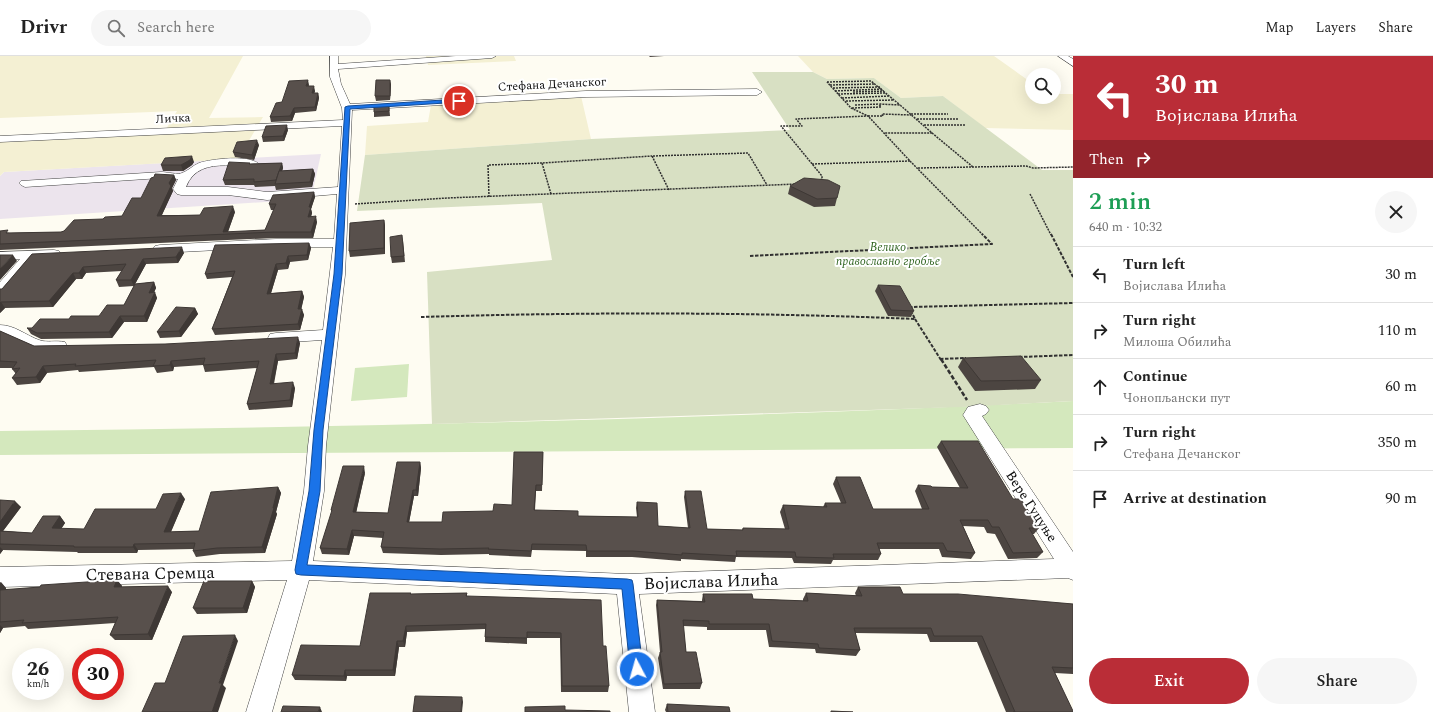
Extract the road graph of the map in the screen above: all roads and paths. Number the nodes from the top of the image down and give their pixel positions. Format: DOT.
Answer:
graph roads {
  1 [pos="334,56"];
  2 [pos="492,56"];
  3 [pos="1062,56"];
  4 [pos="1073,63"];
  5 [pos="333,67"];
  6 [pos="830,86"];
  7 [pos="879,87"];
  8 [pos="835,90"];
  9 [pos="884,91"];
  10 [pos="757,92"];
  11 [pos="843,92"];
  12 [pos="838,94"];
  13 [pos="890,96"];
  14 [pos="842,98"];
  15 [pos="845,101"];
  16 [pos="895,101"];
  17 [pos="853,103"];
  18 [pos="879,104"];
  19 [pos="900,104"];
  20 [pos="855,105"];
  21 [pos="348,107"];
  22 [pos="851,108"];
  23 [pos="911,114"];
  24 [pos="948,114"];
  25 [pos="868,116"];
  26 [pos="917,119"];
  27 [pos="959,119"];
  28 [pos="347,123"];
  29 [pos="923,125"];
  30 [pos="964,125"];
  31 [pos="883,133"];
  32 [pos="932,133"];
  33 [pos="0,139"];
  34 [pos="652,156"];
  35 [pos="910,161"];
  36 [pos="542,163"];
  37 [pos="812,164"];
  38 [pos="254,165"];
  39 [pos="973,167"];
  40 [pos="1073,167"];
  41 [pos="917,168"];
  42 [pos="185,176"];
  43 [pos="819,180"];
  44 [pos="25,183"];
  45 [pos="802,184"];
  46 [pos="767,185"];
  47 [pos="669,190"];
  48 [pos="552,194"];
  49 [pos="1030,194"];
  50 [pos="342,197"];
  51 [pos="489,197"];
  52 [pos="340,242"];
  53 [pos="150,249"];
  54 [pos="70,253"];
  55 [pos="31,255"];
  56 [pos="0,256"];
  57 [pos="750,256"];
  58 [pos="1073,277"];
  59 [pos="0,291"];
  60 [pos="1073,303"];
  61 [pos="421,318"];
  62 [pos="915,319"];
  63 [pos="0,330"];
  64 [pos="329,335"];
  65 [pos="260,339"];
  66 [pos="76,346"];
  67 [pos="1073,355"];
  68 [pos="1018,357"];
  69 [pos="972,358"];
  70 [pos="940,359"];
  71 [pos="977,411"];
  72 [pos="1073,569"];
  73 [pos="301,570"];
  74 [pos="0,577"];
  75 [pos="627,584"];
  76 [pos="259,712"];
  77 [pos="642,712"];
  1 -- 5 [label="street"];
  2 -- 5 [label="street"];
  3 -- 4 [label="street"];
  5 -- 21 [label="street"];
  6 -- 7 [label="path"];
  6 -- 7 [label="path"];
  6 -- 8 [label="path"];
  7 -- 9 [label="path"];
  8 -- 9 [label="path"];
  8 -- 12 [label="path"];
  9 -- 11 [label="path"];
  9 -- 12 [label="path"];
  9 -- 13 [label="path"];
  10 -- 21 [label="street, Стефана Дечанског"];
  12 -- 14 [label="path"];
  13 -- 14 [label="path"];
  13 -- 16 [label="path"];
  14 -- 15 [label="path"];
  15 -- 16 [label="path"];
  15 -- 22 [label="path"];
  16 -- 17 [label="path"];
  16 -- 19 [label="path"];
  18 -- 19 [label="path"];
  18 -- 20 [label="path"];
  18 -- 22 [label="path"];
  19 -- 23 [label="path"];
  21 -- 28 [label="street"];
  22 -- 25 [label="path"];
  23 -- 24 [label="path"];
  23 -- 25 [label="path"];
  23 -- 26 [label="path"];
  25 -- 31 [label="path"];
  25 -- 37 [label="path"];
  26 -- 27 [label="path"];
  26 -- 29 [label="path"];
  28 -- 33 [label="street, Личка"];
  28 -- 50 [label="street"];
  29 -- 30 [label="path"];
  29 -- 32 [label="path"];
  31 -- 32 [label="path"];
  31 -- 35 [label="path"];
  32 -- 39 [label="path"];
  34 -- 36 [label="path"];
  34 -- 46 [label="path"];
  34 -- 47 [label="path"];
  35 -- 37 [label="path"];
  35 -- 41 [label="path"];
  36 -- 48 [label="path"];
  36 -- 51 [label="path"];
  37 -- 43 [label="path"];
  38 -- 42 [label="street"];
  39 -- 40 [label="path"];
  39 -- 41 [label="path"];
  41 -- 57 [label="path"];
  42 -- 44 [label="street"];
  42 -- 50 [label="street"];
  45 -- 46 [label="path"];
  46 -- 47 [label="path"];
  47 -- 48 [label="path"];
  48 -- 51 [label="path"];
  49 -- 58 [label="path"];
  50 -- 51 [label="path"];
  50 -- 52 [label="street"];
  52 -- 53 [label="street"];
  52 -- 64 [label="street"];
  54 -- 55 [label="street"];
  55 -- 56 [label="street"];
  55 -- 59 [label="street"];
  60 -- 62 [label="path"];
  61 -- 62 [label="path"];
  62 -- 70 [label="path"];
  63 -- 66 [label="street"];
  64 -- 65 [label="street"];
  64 -- 73 [label="street"];
  67 -- 68 [label="path"];
  69 -- 70 [label="path"];
  70 -- 71 [label="path"];
  71 -- 72 [label="street, Вере Гуцуње"];
  72 -- 75 [label="street, Војислава Илића"];
  73 -- 74 [label="street, Стевана Сремца"];
  73 -- 75 [label="street, Војислава Илића"];
  73 -- 76 [label="street"];
  75 -- 77 [label="street"];
}
